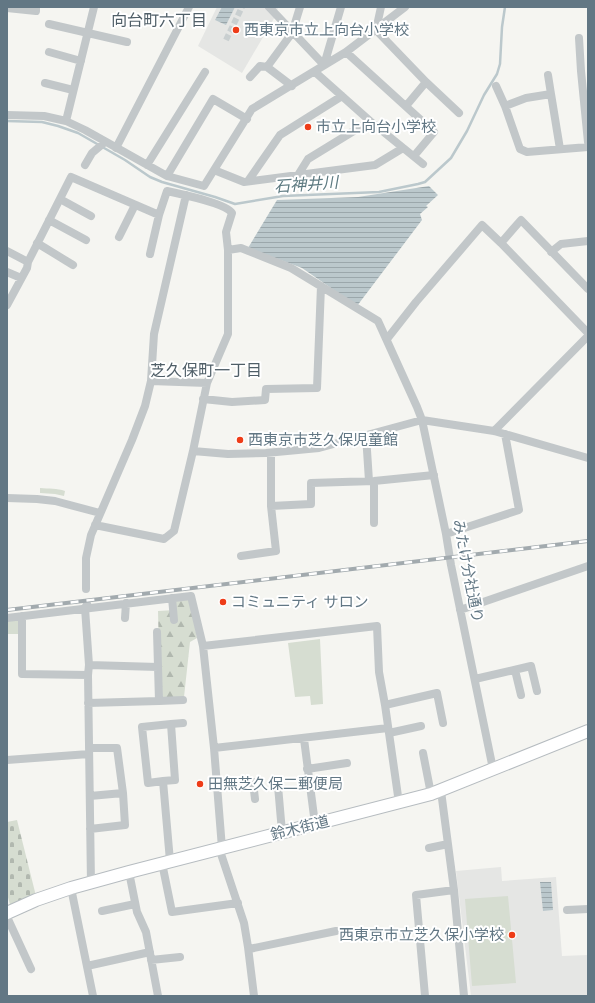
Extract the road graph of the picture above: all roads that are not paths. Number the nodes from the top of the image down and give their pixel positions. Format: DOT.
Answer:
graph roads {
  1 [pos="36,7"];
  2 [pos="94,7"];
  3 [pos="189,7"];
  4 [pos="268,7"];
  5 [pos="300,7"];
  6 [pos="341,7"];
  7 [pos="381,7"];
  8 [pos="405,7"];
  9 [pos="7,8"];
  10 [pos="49,24"];
  11 [pos="376,30"];
  12 [pos="292,33"];
  13 [pos="87,34"];
  14 [pos="579,38"];
  15 [pos="127,42"];
  16 [pos="49,52"];
  17 [pos="346,52"];
  18 [pos="80,61"];
  19 [pos="324,65"];
  20 [pos="267,67"];
  21 [pos="205,72"];
  22 [pos="315,72"];
  23 [pos="548,75"];
  24 [pos="250,77"];
  25 [pos="426,82"];
  26 [pos="45,83"];
  27 [pos="292,86"];
  28 [pos="496,86"];
  29 [pos="73,90"];
  30 [pos="552,94"];
  31 [pos="342,96"];
  32 [pos="406,106"];
  33 [pos="505,106"];
  34 [pos="459,113"];
  35 [pos="7,115"];
  36 [pos="247,119"];
  37 [pos="66,121"];
  38 [pos="370,121"];
  39 [pos="105,142"];
  40 [pos="588,142"];
  41 [pos="588,147"];
  42 [pos="116,148"];
  43 [pos="403,148"];
  44 [pos="560,149"];
  45 [pos="414,156"];
  46 [pos="424,164"];
  47 [pos="85,165"];
  48 [pos="147,165"];
  49 [pos="214,170"];
  50 [pos="298,175"];
  51 [pos="167,176"];
  52 [pos="248,181"];
  53 [pos="186,195"];
  54 [pos="60,199"];
  55 [pos="135,205"];
  56 [pos="159,215"];
  57 [pos="91,216"];
  58 [pos="49,220"];
  59 [pos="119,237"];
  60 [pos="86,240"];
  61 [pos="588,241"];
  62 [pos="501,242"];
  63 [pos="37,244"];
  64 [pos="228,250"];
  65 [pos="7,251"];
  66 [pos="551,252"];
  67 [pos="150,254"];
  68 [pos="28,262"];
  69 [pos="73,265"];
  70 [pos="7,272"];
  71 [pos="21,278"];
  72 [pos="321,286"];
  73 [pos="588,289"];
  74 [pos="7,305"];
  75 [pos="588,333"];
  76 [pos="588,336"];
  77 [pos="387,339"];
  78 [pos="151,381"];
  79 [pos="207,383"];
  80 [pos="203,400"];
  81 [pos="422,420"];
  82 [pos="494,431"];
  83 [pos="504,434"];
  84 [pos="366,435"];
  85 [pos="193,451"];
  86 [pos="270,453"];
  87 [pos="588,458"];
  88 [pos="434,475"];
  89 [pos="371,481"];
  90 [pos="7,498"];
  91 [pos="271,506"];
  92 [pos="100,513"];
  93 [pos="374,523"];
  94 [pos="94,524"];
  95 [pos="446,534"];
  96 [pos="241,556"];
  97 [pos="588,566"];
  98 [pos="86,589"];
  99 [pos="172,598"];
  100 [pos="126,603"];
  101 [pos="86,606"];
  102 [pos="460,610"];
  103 [pos="22,616"];
  104 [pos="7,618"];
  105 [pos="125,618"];
  106 [pos="174,620"];
  107 [pos="157,632"];
  108 [pos="203,646"];
  109 [pos="90,665"];
  110 [pos="158,667"];
  111 [pos="515,670"];
  112 [pos="88,675"];
  113 [pos="475,679"];
  114 [pos="537,691"];
  115 [pos="521,695"];
  116 [pos="182,700"];
  117 [pos="159,701"];
  118 [pos="88,703"];
  119 [pos="386,705"];
  120 [pos="443,722"];
  121 [pos="183,723"];
  122 [pos="171,724"];
  123 [pos="421,726"];
  124 [pos="388,730"];
  125 [pos="588,731"];
  126 [pos="304,739"];
  127 [pos="214,748"];
  128 [pos="89,751"];
  129 [pos="423,752"];
  130 [pos="7,760"];
  131 [pos="347,763"];
  132 [pos="308,769"];
  133 [pos="494,769"];
  134 [pos="163,781"];
  135 [pos="278,786"];
  136 [pos="217,787"];
  137 [pos="436,792"];
  138 [pos="123,793"];
  139 [pos="90,796"];
  140 [pos="255,799"];
  141 [pos="399,803"];
  142 [pos="315,824"];
  143 [pos="90,829"];
  144 [pos="282,832"];
  145 [pos="448,844"];
  146 [pos="220,848"];
  147 [pos="429,848"];
  148 [pos="166,862"];
  149 [pos="129,872"];
  150 [pos="91,883"];
  151 [pos="72,888"];
  152 [pos="454,890"];
  153 [pos="135,904"];
  154 [pos="238,904"];
  155 [pos="588,909"];
  156 [pos="567,910"];
  157 [pos="102,911"];
  158 [pos="7,913"];
  159 [pos="7,917"];
  160 [pos="336,930"];
  161 [pos="249,949"];
  162 [pos="151,956"];
  163 [pos="180,957"];
  164 [pos="87,966"];
  165 [pos="31,969"];
  166 [pos="93,996"];
  167 [pos="158,996"];
  168 [pos="254,996"];
  169 [pos="426,996"];
  170 [pos="464,996"];
  1 -- 9 [label="street"];
  2 -- 13 [label="street"];
  3 -- 42 [label="street"];
  4 -- 12 [label="street"];
  5 -- 12 [label="street"];
  6 -- 19 [label="street"];
  7 -- 11 [label="street"];
  8 -- 11 [label="street"];
  10 -- 13 [label="street"];
  11 -- 17 [label="street"];
  11 -- 25 [label="street"];
  12 -- 19 [label="street"];
  12 -- 20 [label="street"];
  13 -- 15 [label="street"];
  13 -- 18 [label="street"];
  14 -- 40 [label="street"];
  16 -- 18 [label="street"];
  17 -- 19 [label="street"];
  17 -- 32 [label="street"];
  18 -- 29 [label="street"];
  19 -- 22 [label="street"];
  20 -- 24 [label="street"];
  20 -- 27 [label="street"];
  21 -- 48 [label="street"];
  22 -- 27 [label="street"];
  22 -- 31 [label="street"];
  23 -- 30 [label="street"];
  25 -- 32 [label="street"];
  25 -- 34 [label="street"];
  26 -- 29 [label="street"];
  27 -- 36 [label="street"];
  28 -- 33 [label="street"];
  29 -- 37 [label="street"];
  30 -- 33 [label="street"];
  30 -- 44 [label="street"];
  31 -- 38 [label="street"];
  31 -- 52 [label="street"];
  32 -- 45 [label="street"];
  33 -- 44 [label="street"];
  35 -- 37 [label="street"];
  36 -- 49 [label="street"];
  36 -- 51 [label="street"];
  37 -- 39 [label="street"];
  38 -- 43 [label="street"];
  38 -- 50 [label="street"];
  39 -- 42 [label="street"];
  39 -- 47 [label="street"];
  41 -- 44 [label="street"];
  42 -- 48 [label="street"];
  43 -- 45 [label="street"];
  43 -- 50 [label="street"];
  45 -- 46 [label="street"];
  48 -- 51 [label="street"];
  49 -- 51 [label="street"];
  49 -- 52 [label="street"];
  50 -- 52 [label="street"];
  53 -- 56 [label="street"];
  53 -- 64 [label="street"];
  53 -- 78 [label="street"];
  54 -- 55 [label="street"];
  54 -- 57 [label="street"];
  54 -- 58 [label="street"];
  55 -- 56 [label="street"];
  55 -- 59 [label="street"];
  56 -- 67 [label="street"];
  58 -- 60 [label="street"];
  58 -- 63 [label="street"];
  61 -- 66 [label="street"];
  62 -- 66 [label="street"];
  62 -- 75 [label="street"];
  62 -- 77 [label="street"];
  63 -- 68 [label="street"];
  63 -- 69 [label="street"];
  64 -- 72 [label="street, みたけ分社通り"];
  64 -- 79 [label="street"];
  65 -- 68 [label="street"];
  66 -- 73 [label="street"];
  68 -- 71 [label="street"];
  70 -- 71 [label="street"];
  71 -- 74 [label="street"];
  72 -- 77 [label="street, みたけ分社通り"];
  72 -- 80 [label="street"];
  76 -- 82 [label="street"];
  77 -- 81 [label="street, みたけ分社通り"];
  78 -- 79 [label="street"];
  78 -- 92 [label="street"];
  79 -- 80 [label="street"];
  80 -- 85 [label="street"];
  81 -- 82 [label="street"];
  81 -- 84 [label="street"];
  81 -- 88 [label="street, みたけ分社通り"];
  82 -- 83 [label="street"];
  83 -- 87 [label="street"];
  83 -- 95 [label="street"];
  84 -- 86 [label="street"];
  84 -- 89 [label="street"];
  85 -- 86 [label="street"];
  85 -- 94 [label="street"];
  86 -- 91 [label="street"];
  88 -- 89 [label="street"];
  88 -- 95 [label="street, みたけ分社通り"];
  89 -- 91 [label="street"];
  89 -- 93 [label="street"];
  90 -- 92 [label="street"];
  91 -- 96 [label="street"];
  92 -- 94 [label="street"];
  94 -- 98 [label="street"];
  95 -- 102 [label="street, みたけ分社通り"];
  97 -- 102 [label="street"];
  99 -- 100 [label="street"];
  99 -- 106 [label="street"];
  99 -- 108 [label="street"];
  100 -- 101 [label="street"];
  100 -- 105 [label="street"];
  101 -- 103 [label="street"];
  101 -- 109 [label="street"];
  102 -- 113 [label="street, みたけ分社通り"];
  103 -- 104 [label="street"];
  103 -- 112 [label="street"];
  107 -- 110 [label="street"];
  108 -- 119 [label="street"];
  108 -- 127 [label="street"];
  109 -- 110 [label="street"];
  109 -- 112 [label="street"];
  110 -- 117 [label="street"];
  111 -- 113 [label="street"];
  111 -- 114 [label="street"];
  111 -- 115 [label="street"];
  112 -- 118 [label="street"];
  113 -- 133 [label="street, みたけ分社通り"];
  116 -- 117 [label="street"];
  117 -- 118 [label="street"];
  118 -- 128 [label="street"];
  119 -- 120 [label="street"];
  119 -- 124 [label="street"];
  121 -- 122 [label="street"];
  122 -- 134 [label="street"];
  122 -- 134 [label="street"];
  123 -- 124 [label="street"];
  124 -- 126 [label="street"];
  124 -- 141 [label="street"];
  125 -- 133 [label="main road, 鈴木街道"];
  126 -- 127 [label="street"];
  126 -- 132 [label="street"];
  127 -- 136 [label="street"];
  128 -- 130 [label="street"];
  128 -- 138 [label="street"];
  128 -- 139 [label="street"];
  129 -- 137 [label="street"];
  131 -- 132 [label="street"];
  132 -- 142 [label="street"];
  133 -- 137 [label="main road, 鈴木街道"];
  134 -- 148 [label="street"];
  135 -- 144 [label="street"];
  136 -- 140 [label="street"];
  136 -- 146 [label="street"];
  137 -- 141 [label="main road, 鈴木街道"];
  137 -- 145 [label="street"];
  138 -- 139 [label="street"];
  138 -- 143 [label="street"];
  139 -- 143 [label="street"];
  141 -- 142 [label="main road, 鈴木街道"];
  142 -- 144 [label="main road, 鈴木街道"];
  143 -- 150 [label="street"];
  144 -- 146 [label="main road, 鈴木街道"];
  145 -- 147 [label="street"];
  145 -- 152 [label="street"];
  146 -- 148 [label="main road, 鈴木街道"];
  146 -- 154 [label="street"];
  148 -- 149 [label="main road, 鈴木街道"];
  148 -- 154 [label="street"];
  149 -- 150 [label="main road, 鈴木街道"];
  149 -- 153 [label="street"];
  150 -- 151 [label="main road, 鈴木街道"];
  151 -- 158 [label="main road, 鈴木街道"];
  151 -- 164 [label="street"];
  152 -- 169 [label="street"];
  152 -- 170 [label="street"];
  153 -- 157 [label="street"];
  153 -- 162 [label="street"];
  154 -- 161 [label="street"];
  155 -- 156 [label="street"];
  159 -- 165 [label="street"];
  160 -- 161 [label="street"];
  161 -- 168 [label="street"];
  162 -- 163 [label="street"];
  162 -- 164 [label="street"];
  162 -- 167 [label="street"];
  164 -- 166 [label="street"];
}
